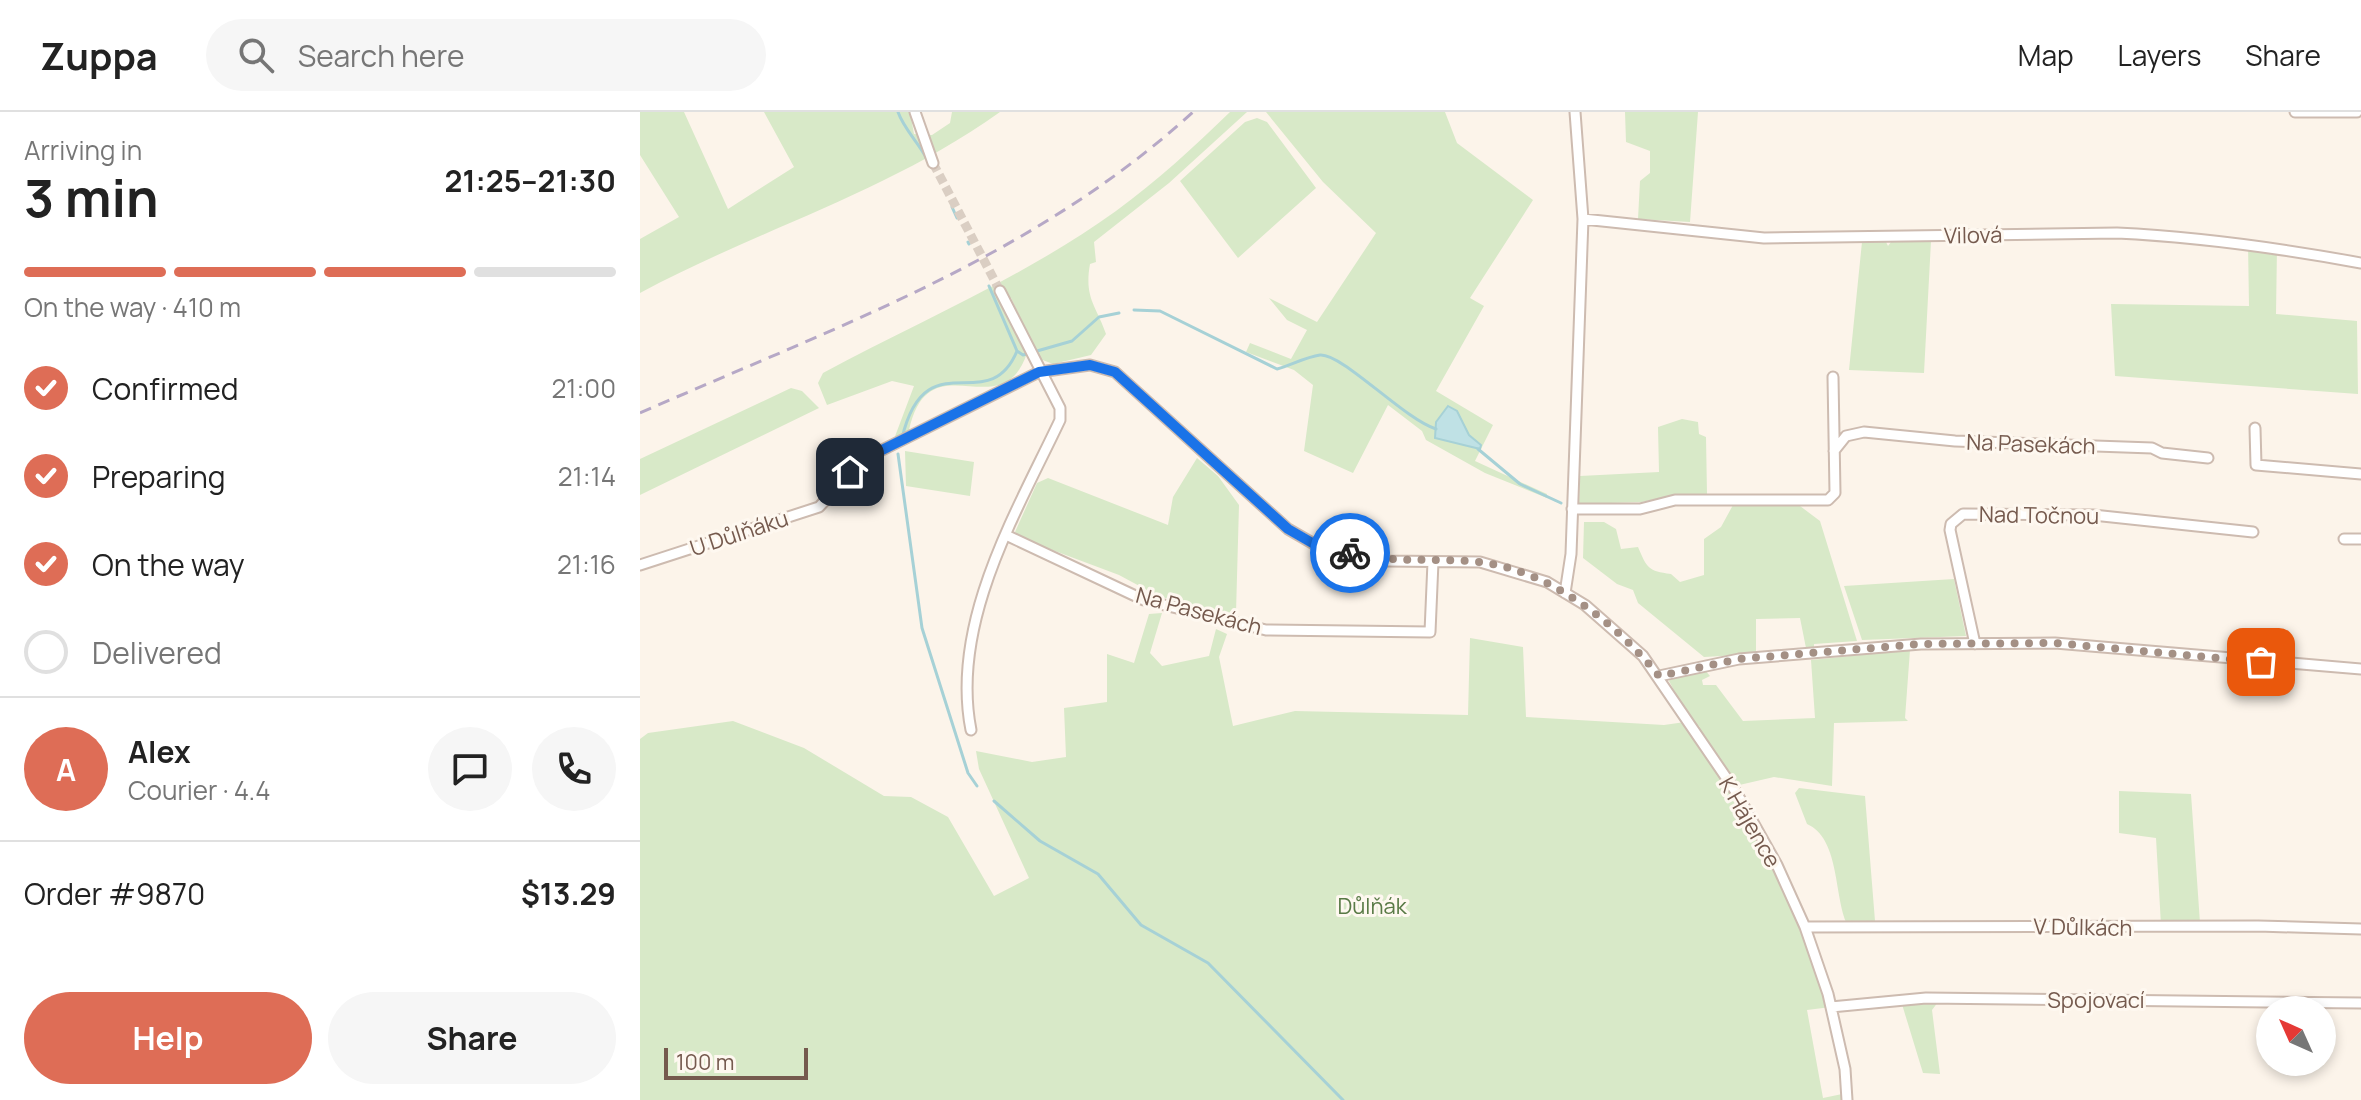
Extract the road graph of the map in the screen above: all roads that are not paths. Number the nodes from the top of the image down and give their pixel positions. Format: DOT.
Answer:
graph roads {
  1 [pos="915,112"];
  2 [pos="1575,112"];
  3 [pos="2295,112"];
  4 [pos="2357,112"];
  5 [pos="933,163"];
  6 [pos="1583,219"];
  7 [pos="2361,263"];
  8 [pos="1000,291"];
  9 [pos="1039,372"];
  10 [pos="1833,377"];
  11 [pos="1834,418"];
  12 [pos="2255,428"];
  13 [pos="1853,433"];
  14 [pos="1834,451"];
  15 [pos="2208,458"];
  16 [pos="2361,474"];
  17 [pos="1572,509"];
  18 [pos="2253,532"];
  19 [pos="1006,535"];
  20 [pos="2344,539"];
  21 [pos="2361,539"];
  22 [pos="1433,562"];
  23 [pos="640,565"];
  24 [pos="1565,593"];
  25 [pos="1975,644"];
  26 [pos="2361,669"];
  27 [pos="1659,676"];
  28 [pos="971,730"];
  29 [pos="1805,927"];
  30 [pos="2361,929"];
  31 [pos="2361,1003"];
  32 [pos="1831,1007"];
  33 [pos="1847,1100"];
  1 -- 5 [label="street"];
  2 -- 6 [label="street"];
  3 -- 4 [label="street"];
  6 -- 7 [label="street, Vilová"];
  6 -- 17 [label="street"];
  8 -- 9 [label="street"];
  9 -- 19 [label="street"];
  9 -- 22 [label="street"];
  9 -- 23 [label="street, U Důlňáku"];
  10 -- 11 [label="street"];
  11 -- 13 [label="street"];
  11 -- 14 [label="street"];
  12 -- 16 [label="street"];
  13 -- 14 [label="street"];
  13 -- 15 [label="street, Na Pasekách"];
  14 -- 17 [label="street"];
  17 -- 24 [label="street"];
  18 -- 25 [label="street, Nad Točnou"];
  19 -- 22 [label="street, Na Pasekách"];
  19 -- 28 [label="street"];
  20 -- 21 [label="street"];
  22 -- 24 [label="street"];
  24 -- 27 [label="street, K Hájence"];
  25 -- 26 [label="street"];
  25 -- 27 [label="street"];
  27 -- 29 [label="street, K Hájence"];
  29 -- 30 [label="street, V Důlkách"];
  29 -- 32 [label="street, K Hájence"];
  31 -- 32 [label="street, Spojovací"];
  32 -- 33 [label="street, K Hájence"];
}
